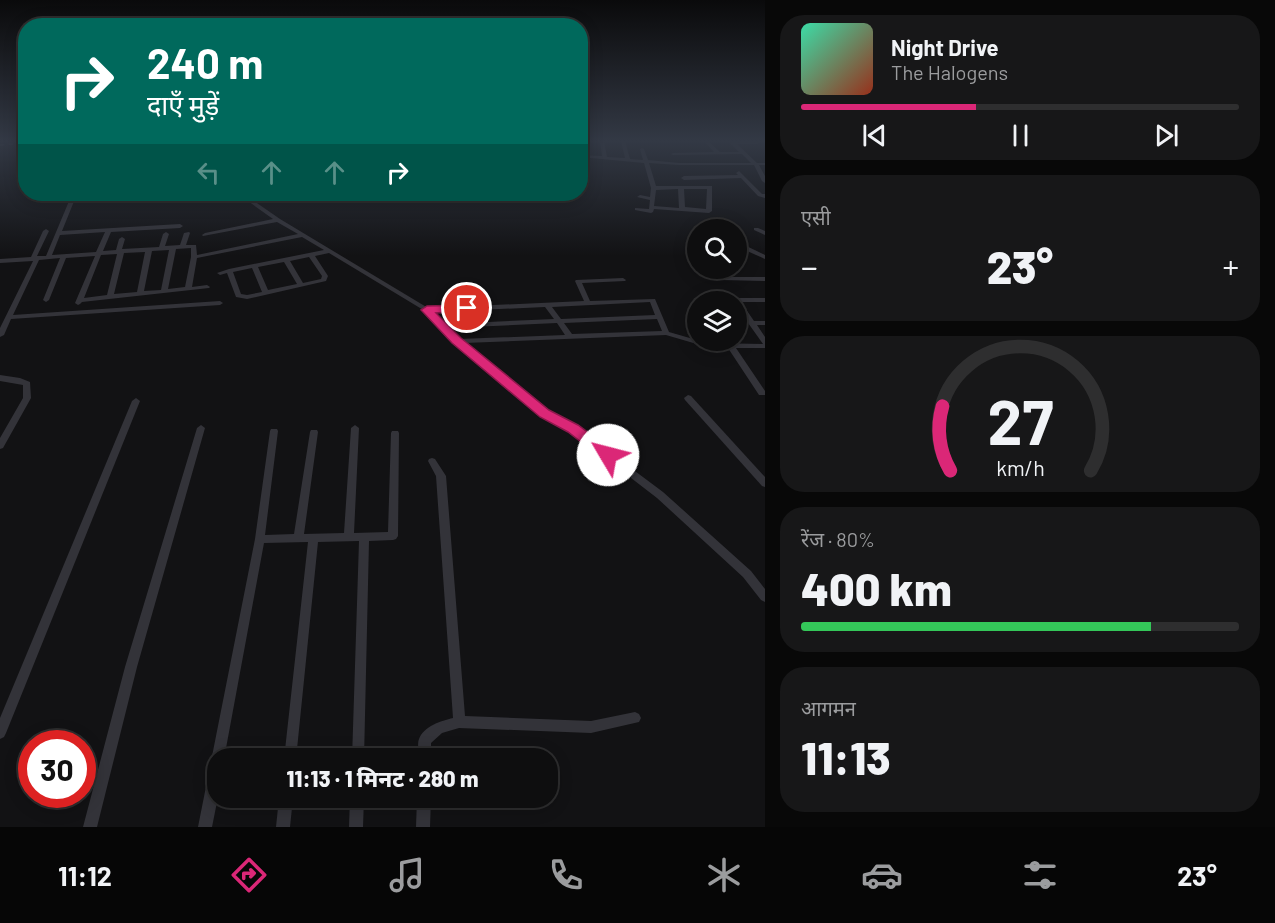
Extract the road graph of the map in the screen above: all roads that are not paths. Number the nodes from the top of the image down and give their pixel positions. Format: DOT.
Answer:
graph roads {
  1 [pos="652,180"];
  2 [pos="685,180"];
  3 [pos="745,180"];
  4 [pos="690,186"];
  5 [pos="654,188"];
  6 [pos="681,188"];
  7 [pos="765,196"];
  8 [pos="640,197"];
  9 [pos="652,199"];
  10 [pos="71,201"];
  11 [pos="251,201"];
  12 [pos="651,207"];
  13 [pos="682,208"];
  14 [pos="637,209"];
  15 [pos="278,220"];
  16 [pos="180,226"];
  17 [pos="756,229"];
  18 [pos="46,231"];
  19 [pos="108,231"];
  20 [pos="58,232"];
  21 [pos="187,233"];
  22 [pos="765,233"];
  23 [pos="166,234"];
  24 [pos="205,234"];
  25 [pos="304,235"];
  26 [pos="122,239"];
  27 [pos="747,245"];
  28 [pos="183,246"];
  29 [pos="173,247"];
  30 [pos="747,247"];
  31 [pos="162,248"];
  32 [pos="149,249"];
  33 [pos="119,251"];
  34 [pos="331,251"];
  35 [pos="765,252"];
  36 [pos="98,254"];
  37 [pos="311,255"];
  38 [pos="64,256"];
  39 [pos="194,257"];
  40 [pos="765,257"];
  41 [pos="48,258"];
  42 [pos="35,259"];
  43 [pos="286,260"];
  44 [pos="0,261"];
  45 [pos="254,266"];
  46 [pos="229,271"];
  47 [pos="220,273"];
  48 [pos="747,279"];
  49 [pos="765,279"];
  50 [pos="623,280"];
  51 [pos="301,285"];
  52 [pos="207,287"];
  53 [pos="188,289"];
  54 [pos="164,292"];
  55 [pos="266,293"];
  56 [pos="140,294"];
  57 [pos="110,297"];
  58 [pos="46,300"];
  59 [pos="79,300"];
  60 [pos="765,300"];
  61 [pos="220,303"];
  62 [pos="588,303"];
  63 [pos="547,305"];
  64 [pos="427,310"];
  65 [pos="75,312"];
  66 [pos="660,317"];
  67 [pos="5,320"];
  68 [pos="556,320"];
  69 [pos="751,323"];
  70 [pos="765,323"];
  71 [pos="440,326"];
  72 [pos="666,333"];
  73 [pos="0,335"];
  74 [pos="570,336"];
  75 [pos="687,340"];
  76 [pos="457,341"];
  77 [pos="765,344"];
  78 [pos="747,345"];
  79 [pos="734,351"];
  80 [pos="0,378"];
  81 [pos="762,393"];
  82 [pos="688,398"];
  83 [pos="136,401"];
  84 [pos="201,428"];
  85 [pos="355,428"];
  86 [pos="274,431"];
  87 [pos="314,432"];
  88 [pos="395,433"];
  89 [pos="0,446"];
  90 [pos="432,461"];
  91 [pos="765,483"];
  92 [pos="364,537"];
  93 [pos="298,538"];
  94 [pos="313,538"];
  95 [pos="348,538"];
  96 [pos="260,539"];
  97 [pos="765,597"];
  98 [pos="635,718"];
  99 [pos="459,722"];
  100 [pos="0,733"];
  101 [pos="221,748"];
  102 [pos="291,748"];
  103 [pos="358,748"];
  104 [pos="425,748"];
  105 [pos="209,808"];
  106 [pos="285,808"];
  107 [pos="357,808"];
  108 [pos="424,808"];
  109 [pos="90,827"];
  110 [pos="205,827"];
  111 [pos="283,827"];
  112 [pos="356,827"];
  113 [pos="423,827"];
  1 -- 5 [label="street"];
  2 -- 4 [label="street"];
  3 -- 7 [label="street"];
  4 -- 6 [label="street"];
  4 -- 13 [label="street"];
  5 -- 6 [label="street"];
  5 -- 9 [label="street"];
  6 -- 13 [label="street"];
  8 -- 9 [label="street"];
  9 -- 12 [label="street"];
  10 -- 20 [label="street"];
  11 -- 15 [label="street"];
  12 -- 13 [label="street"];
  12 -- 14 [label="street"];
  15 -- 24 [label="street"];
  15 -- 25 [label="street"];
  16 -- 19 [label="street"];
  17 -- 22 [label="street"];
  18 -- 42 [label="street"];
  19 -- 20 [label="street"];
  19 -- 36 [label="street"];
  20 -- 41 [label="street"];
  21 -- 28 [label="street"];
  23 -- 31 [label="street"];
  25 -- 34 [label="street"];
  25 -- 39 [label="street"];
  26 -- 33 [label="street"];
  27 -- 35 [label="street"];
  28 -- 29 [label="street"];
  28 -- 39 [label="street"];
  29 -- 31 [label="street"];
  29 -- 54 [label="street"];
  30 -- 40 [label="street"];
  31 -- 32 [label="street"];
  32 -- 33 [label="street"];
  32 -- 56 [label="street"];
  33 -- 36 [label="street"];
  33 -- 57 [label="street"];
  34 -- 37 [label="street"];
  34 -- 64 [label="street"];
  36 -- 38 [label="street"];
  36 -- 59 [label="street"];
  37 -- 43 [label="street"];
  37 -- 51 [label="street"];
  38 -- 41 [label="street"];
  38 -- 58 [label="street"];
  39 -- 53 [label="street"];
  41 -- 42 [label="street"];
  42 -- 44 [label="street"];
  42 -- 67 [label="street"];
  43 -- 45 [label="street"];
  43 -- 51 [label="street"];
  45 -- 46 [label="street"];
  45 -- 55 [label="street"];
  46 -- 47 [label="street"];
  46 -- 55 [label="street"];
  48 -- 49 [label="street"];
  50 -- 62 [label="street"];
  51 -- 55 [label="street"];
  52 -- 53 [label="street"];
  53 -- 54 [label="street"];
  54 -- 56 [label="street"];
  56 -- 57 [label="street"];
  57 -- 59 [label="street"];
  59 -- 65 [label="street"];
  60 -- 69 [label="street"];
  61 -- 65 [label="street"];
  62 -- 63 [label="street"];
  62 -- 66 [label="street"];
  63 -- 64 [label="street"];
  63 -- 68 [label="street"];
  64 -- 71 [label="street"];
  65 -- 67 [label="street"];
  66 -- 68 [label="street"];
  66 -- 72 [label="street"];
  67 -- 73 [label="street"];
  68 -- 71 [label="street"];
  68 -- 74 [label="street"];
  69 -- 70 [label="street"];
  69 -- 77 [label="street"];
  71 -- 76 [label="street"];
  72 -- 74 [label="street"];
  72 -- 75 [label="street"];
  74 -- 76 [label="street"];
  76 -- 97 [label="street"];
  77 -- 78 [label="street"];
  79 -- 81 [label="street"];
  80 -- 89 [label="street"];
  82 -- 91 [label="street"];
  83 -- 100 [label="street"];
  84 -- 109 [label="street"];
  85 -- 95 [label="street"];
  86 -- 96 [label="street"];
  87 -- 93 [label="street"];
  88 -- 92 [label="street"];
  90 -- 99 [label="street"];
  92 -- 95 [label="street"];
  92 -- 103 [label="street"];
  93 -- 94 [label="street"];
  93 -- 96 [label="street"];
  94 -- 95 [label="street"];
  94 -- 102 [label="street"];
  96 -- 101 [label="street"];
  98 -- 99 [label="street"];
  99 -- 104 [label="street"];
  105 -- 110 [label="street"];
  106 -- 111 [label="street"];
  107 -- 112 [label="street"];
  108 -- 113 [label="street"];
}
